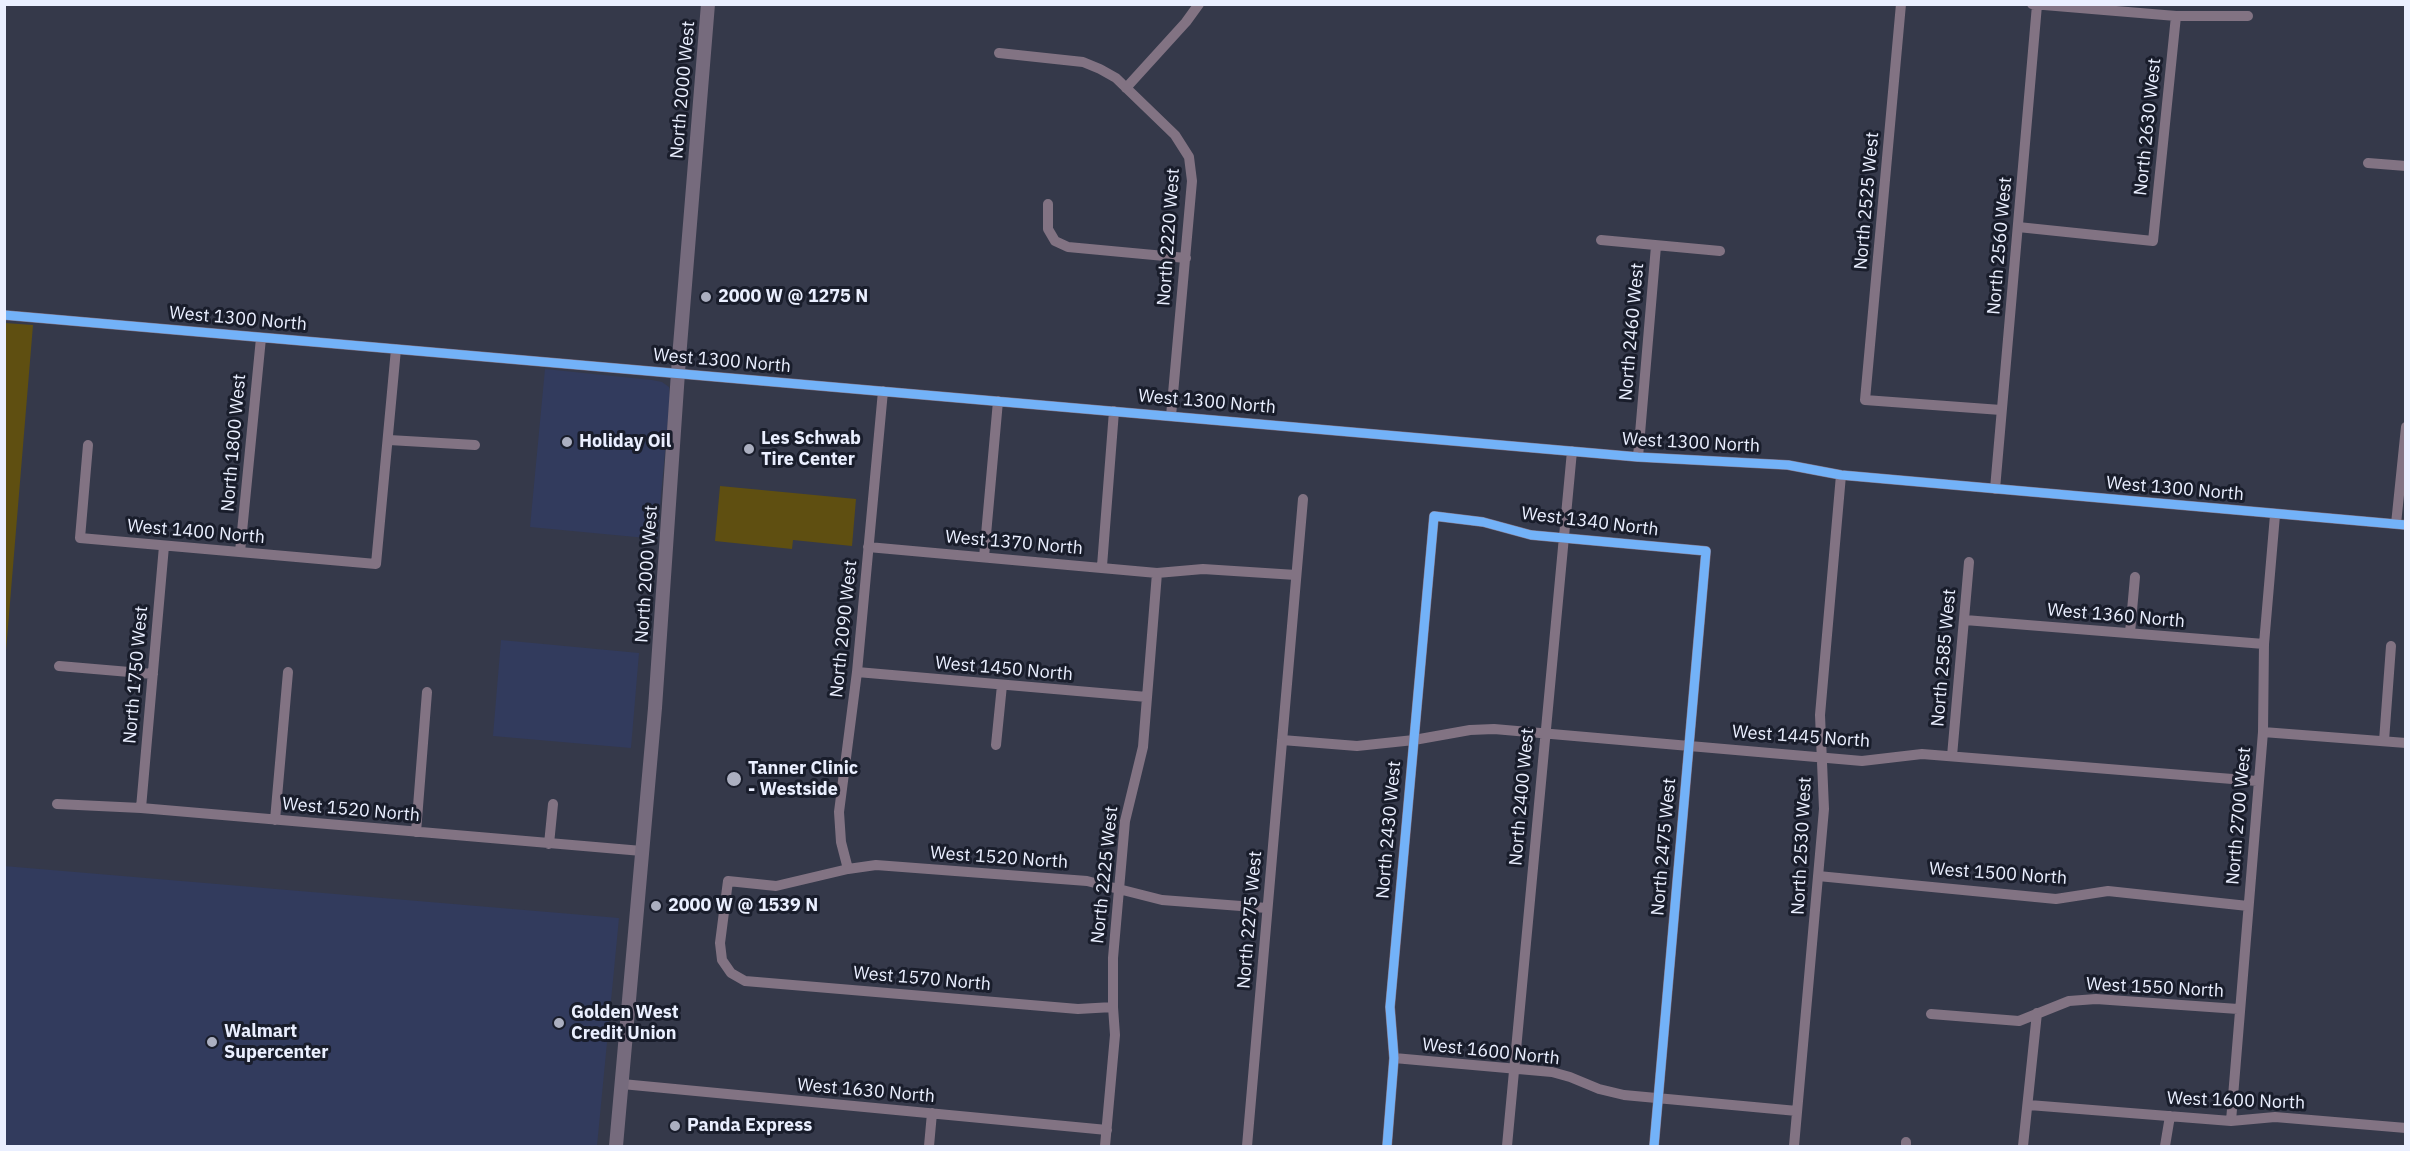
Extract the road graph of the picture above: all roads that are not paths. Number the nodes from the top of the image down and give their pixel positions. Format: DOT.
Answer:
graph roads {
  1 [pos="708,4"];
  2 [pos="1199,4"];
  3 [pos="1901,4"];
  4 [pos="2032,4"];
  5 [pos="2037,5"];
  6 [pos="2120,8"];
  7 [pos="2176,16"];
  8 [pos="2248,16"];
  9 [pos="999,53"];
  10 [pos="1126,88"];
  11 [pos="2368,163"];
  12 [pos="2406,165"];
  13 [pos="1048,204"];
  14 [pos="2018,227"];
  15 [pos="1601,240"];
  16 [pos="1656,246"];
  17 [pos="1720,251"];
  18 [pos="1186,258"];
  19 [pos="4,315"];
  20 [pos="261,338"];
  21 [pos="396,350"];
  22 [pos="679,374"];
  23 [pos="883,391"];
  24 [pos="998,401"];
  25 [pos="2001,410"];
  26 [pos="1114,411"];
  27 [pos="1171,416"];
  28 [pos="2406,427"];
  29 [pos="389,440"];
  30 [pos="88,445"];
  31 [pos="475,445"];
  32 [pos="1572,451"];
  33 [pos="1638,457"];
  34 [pos="1841,476"];
  35 [pos="1995,489"];
  36 [pos="1303,499"];
  37 [pos="2275,514"];
  38 [pos="1434,516"];
  39 [pos="2401,524"];
  40 [pos="1563,537"];
  41 [pos="164,546"];
  42 [pos="868,547"];
  43 [pos="1706,551"];
  44 [pos="240,552"];
  45 [pos="984,557"];
  46 [pos="1969,562"];
  47 [pos="1102,566"];
  48 [pos="1157,573"];
  49 [pos="1296,575"];
  50 [pos="2135,577"];
  51 [pos="1965,620"];
  52 [pos="2130,633"];
  53 [pos="2264,644"];
  54 [pos="2391,646"];
  55 [pos="59,666"];
  56 [pos="288,672"];
  57 [pos="857,672"];
  58 [pos="153,674"];
  59 [pos="1002,685"];
  60 [pos="427,692"];
  61 [pos="1147,697"];
  62 [pos="2263,732"];
  63 [pos="1545,734"];
  64 [pos="1282,740"];
  65 [pos="1414,740"];
  66 [pos="2384,741"];
  67 [pos="2406,743"];
  68 [pos="996,745"];
  69 [pos="1689,746"];
  70 [pos="1952,756"];
  71 [pos="1823,757"];
  72 [pos="2257,781"];
  73 [pos="57,804"];
  74 [pos="553,804"];
  75 [pos="141,808"];
  76 [pos="275,820"];
  77 [pos="416,832"];
  78 [pos="549,844"];
  79 [pos="642,851"];
  80 [pos="848,869"];
  81 [pos="1818,876"];
  82 [pos="1119,888"];
  83 [pos="2248,906"];
  84 [pos="1267,908"];
  85 [pos="731,973"];
  86 [pos="1113,1007"];
  87 [pos="2238,1009"];
  88 [pos="2037,1013"];
  89 [pos="1930,1014"];
  90 [pos="1394,1058"];
  91 [pos="1515,1069"];
  92 [pos="622,1084"];
  93 [pos="1658,1098"];
  94 [pos="2029,1105"];
  95 [pos="1797,1111"];
  96 [pos="932,1113"];
  97 [pos="2170,1116"];
  98 [pos="2231,1121"];
  99 [pos="2406,1128"];
  100 [pos="1107,1130"];
  101 [pos="616,1146"];
  102 [pos="929,1146"];
  103 [pos="1105,1146"];
  104 [pos="1247,1146"];
  105 [pos="1387,1146"];
  106 [pos="1507,1146"];
  107 [pos="1654,1146"];
  108 [pos="1794,1146"];
  109 [pos="2024,1146"];
  110 [pos="2165,1146"];
  1 -- 22 [label="main road, North 2000 West"];
  2 -- 10 [label="street"];
  3 -- 25 [label="street, North 2525 West"];
  4 -- 5 [label="street"];
  5 -- 6 [label="street"];
  5 -- 14 [label="street, North 2560 West"];
  6 -- 7 [label="street"];
  7 -- 8 [label="street"];
  7 -- 14 [label="street, North 2630 West"];
  9 -- 10 [label="street, North 2220 West"];
  10 -- 18 [label="street, North 2220 West"];
  11 -- 12 [label="street"];
  13 -- 18 [label="street"];
  14 -- 25 [label="street, North 2560 West"];
  15 -- 16 [label="street"];
  16 -- 17 [label="street"];
  16 -- 33 [label="street, North 2460 West"];
  18 -- 27 [label="street, North 2220 West"];
  19 -- 20 [label="street, West 1300 North"];
  20 -- 21 [label="street, West 1300 North"];
  20 -- 44 [label="street, North 1800 West"];
  21 -- 22 [label="street, West 1300 North"];
  21 -- 29 [label="street"];
  22 -- 23 [label="street, West 1300 North"];
  22 -- 79 [label="main road, North 2000 West"];
  23 -- 24 [label="street, West 1300 North"];
  23 -- 42 [label="street, North 2090 West"];
  24 -- 26 [label="street, West 1300 North"];
  24 -- 45 [label="street"];
  25 -- 35 [label="street, North 2560 West"];
  26 -- 27 [label="street, West 1300 North"];
  26 -- 47 [label="street"];
  27 -- 32 [label="street, West 1300 North"];
  28 -- 39 [label="street"];
  29 -- 31 [label="street"];
  29 -- 44 [label="street, West 1400 North"];
  30 -- 41 [label="street, West 1400 North"];
  32 -- 33 [label="street, West 1300 North"];
  32 -- 40 [label="street, North 2400 West"];
  33 -- 34 [label="street, West 1300 North"];
  34 -- 35 [label="street, West 1300 North"];
  34 -- 71 [label="street, North 2530 West"];
  35 -- 37 [label="street, West 1300 North"];
  36 -- 49 [label="street, North 2275 West"];
  37 -- 39 [label="street, West 1300 North"];
  37 -- 53 [label="street, North 2700 West"];
  38 -- 40 [label="street, West 1340 North"];
  38 -- 65 [label="street, North 2430 West"];
  40 -- 43 [label="street, West 1340 North"];
  40 -- 63 [label="street, North 2400 West"];
  41 -- 44 [label="street, West 1400 North"];
  41 -- 58 [label="street, North 1750 West"];
  42 -- 45 [label="street, West 1370 North"];
  42 -- 57 [label="street, North 2090 West"];
  43 -- 69 [label="street, North 2475 West"];
  45 -- 47 [label="street, West 1370 North"];
  46 -- 51 [label="street, North 2585 West"];
  47 -- 48 [label="street, West 1370 North"];
  48 -- 49 [label="street, West 1370 North"];
  48 -- 61 [label="street, North 2225 West"];
  49 -- 64 [label="street, North 2275 West"];
  50 -- 52 [label="street"];
  51 -- 52 [label="street, West 1360 North"];
  51 -- 70 [label="street, North 2585 West"];
  52 -- 53 [label="street, West 1360 North"];
  53 -- 62 [label="street, North 2700 West"];
  54 -- 66 [label="street"];
  55 -- 58 [label="street"];
  56 -- 76 [label="street"];
  57 -- 59 [label="street, West 1450 North"];
  57 -- 80 [label="street, North 2090 West"];
  58 -- 75 [label="street, North 1750 West"];
  59 -- 61 [label="street, West 1450 North"];
  59 -- 68 [label="street"];
  60 -- 77 [label="street"];
  61 -- 82 [label="street, North 2225 West"];
  62 -- 66 [label="street"];
  62 -- 72 [label="street, North 2700 West"];
  63 -- 65 [label="street, West 1445 North"];
  63 -- 69 [label="street, West 1445 North"];
  63 -- 91 [label="street, North 2400 West"];
  64 -- 65 [label="street"];
  64 -- 84 [label="street, North 2275 West"];
  65 -- 90 [label="street, North 2430 West"];
  66 -- 67 [label="street"];
  69 -- 71 [label="street, West 1445 North"];
  69 -- 93 [label="street, North 2475 West"];
  70 -- 71 [label="street, West 1445 North"];
  70 -- 72 [label="street, West 1445 North"];
  71 -- 81 [label="street, North 2530 West"];
  72 -- 83 [label="street, North 2700 West"];
  73 -- 75 [label="street, West 1520 North"];
  74 -- 78 [label="street"];
  75 -- 76 [label="street, West 1520 North"];
  76 -- 77 [label="street, West 1520 North"];
  77 -- 78 [label="street, West 1520 North"];
  78 -- 79 [label="street, West 1520 North"];
  79 -- 92 [label="main road, North 2000 West"];
  80 -- 82 [label="street, West 1520 North"];
  80 -- 85 [label="street, West 1520 North"];
  81 -- 83 [label="street, West 1500 North"];
  81 -- 95 [label="street, North 2530 West"];
  82 -- 84 [label="street, West 1520 North"];
  82 -- 86 [label="street, North 2225 West"];
  83 -- 87 [label="street, North 2700 West"];
  84 -- 104 [label="street, North 2275 West"];
  85 -- 86 [label="street, West 1570 North"];
  86 -- 100 [label="street, North 2225 West"];
  87 -- 88 [label="street, West 1550 North"];
  87 -- 98 [label="street, North 2700 West"];
  88 -- 89 [label="street, West 1550 North"];
  88 -- 94 [label="street"];
  90 -- 91 [label="street, West 1600 North"];
  90 -- 105 [label="street, North 2430 West"];
  91 -- 93 [label="street, West 1600 North"];
  91 -- 106 [label="street, North 2400 West"];
  92 -- 96 [label="street, West 1630 North"];
  92 -- 101 [label="main road, North 2000 West"];
  93 -- 95 [label="street, West 1600 North"];
  93 -- 107 [label="street, North 2475 West"];
  94 -- 97 [label="street, West 1600 North"];
  94 -- 109 [label="street"];
  95 -- 108 [label="street, North 2530 West"];
  96 -- 100 [label="street, West 1630 North"];
  96 -- 102 [label="street"];
  97 -- 98 [label="street, West 1600 North"];
  97 -- 110 [label="street"];
  98 -- 99 [label="street, West 1600 North"];
  100 -- 103 [label="street, North 2225 West"];
}
